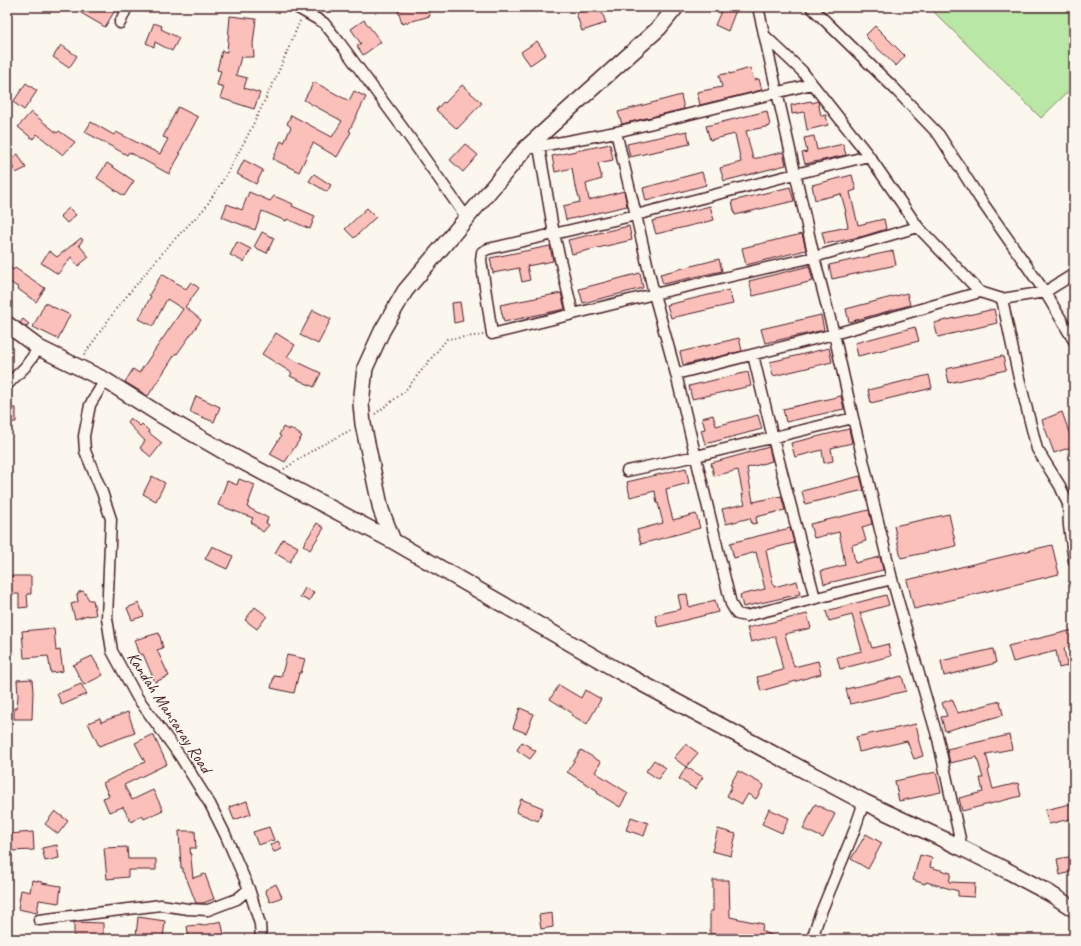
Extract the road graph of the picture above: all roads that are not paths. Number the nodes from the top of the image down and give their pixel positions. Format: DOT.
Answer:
graph roads {
  1 [pos="127,7"];
  2 [pos="676,7"];
  3 [pos="758,7"];
  4 [pos="811,7"];
  5 [pos="300,10"];
  6 [pos="120,23"];
  7 [pos="764,35"];
  8 [pos="812,84"];
  9 [pos="777,93"];
  10 [pos="616,132"];
  11 [pos="532,148"];
  12 [pos="869,156"];
  13 [pos="795,174"];
  14 [pos="636,215"];
  15 [pos="467,218"];
  16 [pos="918,227"];
  17 [pos="554,234"];
  18 [pos="814,257"];
  19 [pos="1074,274"];
  20 [pos="980,292"];
  21 [pos="1045,292"];
  22 [pos="654,294"];
  23 [pos="1002,299"];
  24 [pos="573,314"];
  25 [pos="7,324"];
  26 [pos="834,334"];
  27 [pos="1074,341"];
  28 [pos="39,348"];
  29 [pos="753,355"];
  30 [pos="676,374"];
  31 [pos="105,380"];
  32 [pos="7,385"];
  33 [pos="853,418"];
  34 [pos="773,438"];
  35 [pos="696,456"];
  36 [pos="627,471"];
  37 [pos="393,541"];
  38 [pos="1074,561"];
  39 [pos="892,578"];
  40 [pos="815,598"];
  41 [pos="864,802"];
  42 [pos="962,848"];
  43 [pos="249,889"];
  44 [pos="1074,910"];
  45 [pos="39,920"];
  46 [pos="261,939"];
  47 [pos="812,939"];
  1 -- 6 [label="street"];
  2 -- 11 [label="main road"];
  3 -- 7 [label="street"];
  4 -- 21 [label="street"];
  5 -- 15 [label="street"];
  7 -- 8 [label="street"];
  7 -- 9 [label="street"];
  8 -- 9 [label="street"];
  8 -- 12 [label="street"];
  9 -- 10 [label="street"];
  9 -- 13 [label="street"];
  10 -- 11 [label="street"];
  10 -- 14 [label="street"];
  11 -- 15 [label="main road"];
  11 -- 17 [label="street"];
  12 -- 13 [label="street"];
  12 -- 16 [label="street"];
  13 -- 14 [label="street"];
  13 -- 18 [label="street"];
  14 -- 17 [label="street"];
  14 -- 22 [label="street"];
  15 -- 37 [label="main road"];
  16 -- 18 [label="street"];
  16 -- 20 [label="street"];
  17 -- 24 [label="street"];
  17 -- 24 [label="street"];
  18 -- 22 [label="street"];
  18 -- 26 [label="street"];
  19 -- 21 [label="street"];
  20 -- 23 [label="street"];
  20 -- 26 [label="street"];
  21 -- 23 [label="street"];
  21 -- 27 [label="street"];
  22 -- 24 [label="street"];
  22 -- 30 [label="street"];
  23 -- 38 [label="street"];
  25 -- 28 [label="main road"];
  26 -- 29 [label="street"];
  26 -- 33 [label="street"];
  28 -- 31 [label="main road"];
  28 -- 32 [label="street"];
  29 -- 30 [label="street"];
  29 -- 34 [label="street"];
  30 -- 35 [label="street"];
  31 -- 37 [label="main road"];
  31 -- 43 [label="street, Kandah Mansaray Road"];
  33 -- 34 [label="street"];
  33 -- 39 [label="street"];
  34 -- 35 [label="street"];
  34 -- 40 [label="street"];
  35 -- 36 [label="street"];
  35 -- 40 [label="street"];
  37 -- 41 [label="main road"];
  39 -- 40 [label="street"];
  39 -- 42 [label="street"];
  41 -- 42 [label="main road"];
  41 -- 47 [label="street"];
  42 -- 44 [label="main road"];
  43 -- 45 [label="street"];
  43 -- 46 [label="street, Kandah Mansaray Road"];
}
